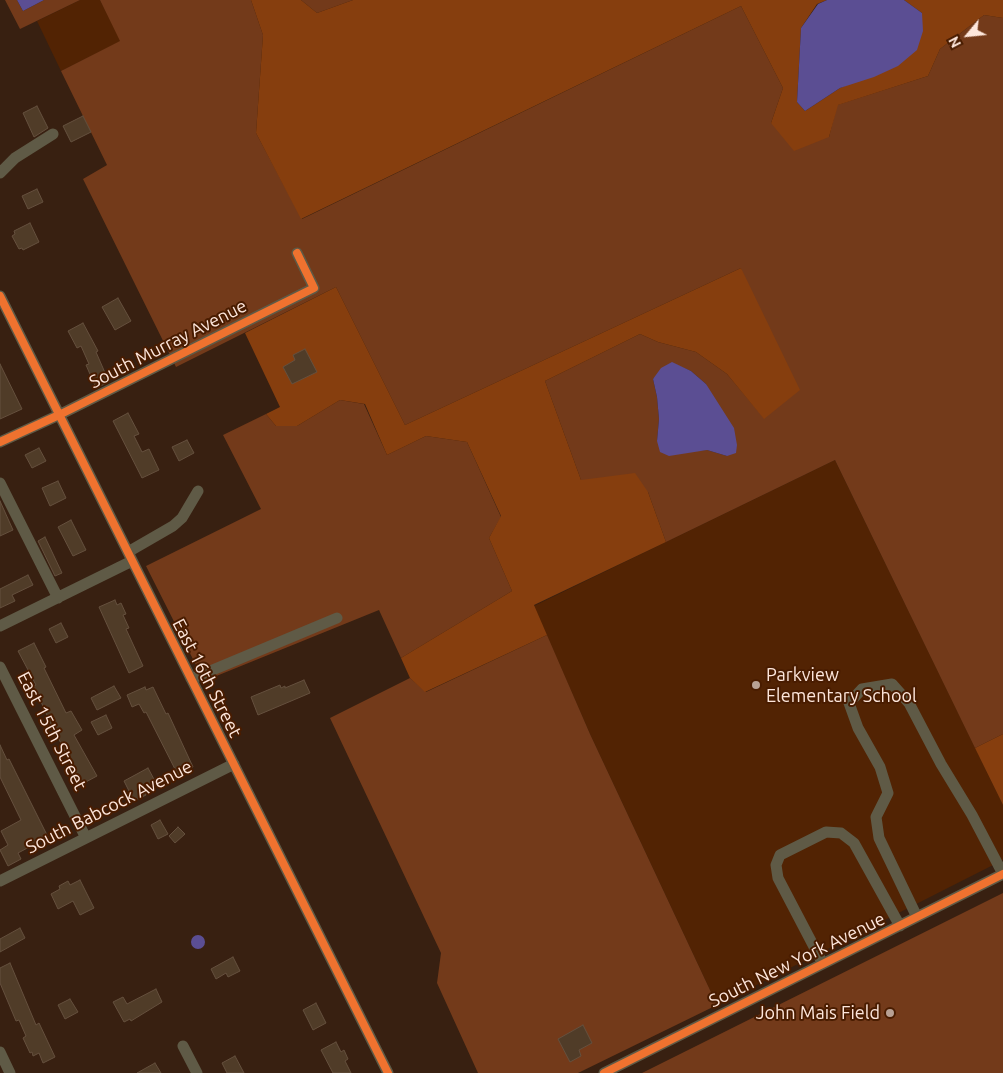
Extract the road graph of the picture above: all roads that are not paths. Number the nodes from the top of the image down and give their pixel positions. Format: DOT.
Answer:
graph roads {
  1 [pos="53,134"];
  2 [pos="0,173"];
  3 [pos="297,254"];
  4 [pos="0,296"];
  5 [pos="60,415"];
  6 [pos="0,442"];
  7 [pos="0,483"];
  8 [pos="198,491"];
  9 [pos="130,557"];
  10 [pos="58,598"];
  11 [pos="337,618"];
  12 [pos="0,626"];
  13 [pos="0,667"];
  14 [pos="191,679"];
  15 [pos="234,764"];
  16 [pos="86,838"];
  17 [pos="1003,874"];
  18 [pos="0,880"];
  19 [pos="917,917"];
  20 [pos="900,926"];
  21 [pos="823,964"];
  22 [pos="184,1046"];
  23 [pos="0,1052"];
  24 [pos="10,1073"];
  25 [pos="197,1073"];
  26 [pos="388,1073"];
  27 [pos="604,1073"];
  1 -- 2 [label="street"];
  3 -- 5 [label="street, South Murray Avenue"];
  4 -- 5 [label="street, East 16th Street"];
  5 -- 6 [label="street, South Murray Avenue"];
  5 -- 9 [label="street, East 16th Street"];
  7 -- 10 [label="street"];
  8 -- 9 [label="street"];
  9 -- 10 [label="street"];
  9 -- 14 [label="street, East 16th Street"];
  10 -- 12 [label="street"];
  11 -- 14 [label="street"];
  13 -- 16 [label="street, East 15th Street"];
  14 -- 15 [label="street, East 16th Street"];
  15 -- 16 [label="street, South Babcock Avenue"];
  15 -- 26 [label="street, East 16th Street"];
  16 -- 18 [label="street, South Babcock Avenue"];
  17 -- 19 [label="street, South New York Avenue"];
  17 -- 19 [label="street"];
  19 -- 20 [label="street, South New York Avenue"];
  20 -- 21 [label="street, South New York Avenue"];
  20 -- 21 [label="street"];
  21 -- 27 [label="street, South New York Avenue"];
  22 -- 25 [label="street"];
  23 -- 24 [label="street"];
}
